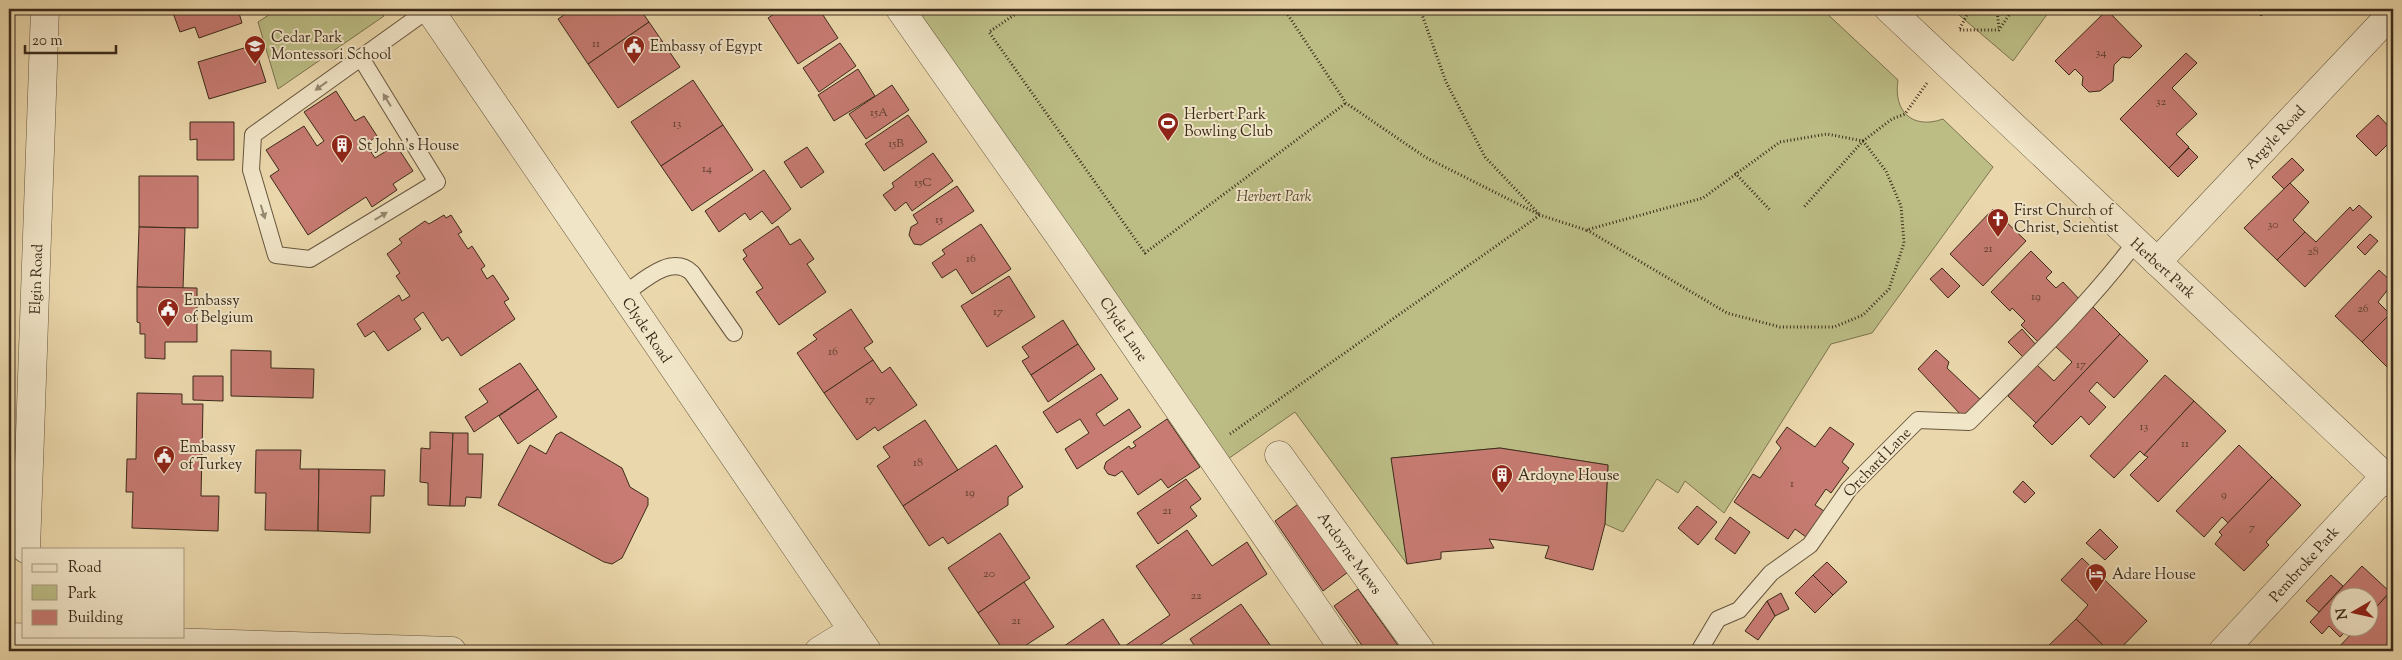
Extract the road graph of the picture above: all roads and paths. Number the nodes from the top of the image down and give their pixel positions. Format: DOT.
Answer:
graph roads {
  1 [pos="45,9"];
  2 [pos="429,9"];
  3 [pos="900,9"];
  4 [pos="1023,9"];
  5 [pos="1284,9"];
  6 [pos="1420,9"];
  7 [pos="1889,9"];
  8 [pos="1970,9"];
  9 [pos="1997,9"];
  10 [pos="2013,9"];
  11 [pos="2393,12"];
  12 [pos="1999,30"];
  13 [pos="361,58"];
  14 [pos="1928,81"];
  15 [pos="1346,103"];
  16 [pos="1862,141"];
  17 [pos="1735,173"];
  18 [pos="1804,208"];
  19 [pos="1770,210"];
  20 [pos="1540,215"];
  21 [pos="1586,230"];
  22 [pos="2135,243"];
  23 [pos="2158,262"];
  24 [pos="623,295"];
  25 [pos="734,333"];
  26 [pos="1207,450"];
  27 [pos="1279,454"];
  28 [pos="2389,480"];
  29 [pos="26,548"];
  30 [pos="78,638"];
  31 [pos="860,641"];
  32 [pos="452,651"];
  33 [pos="819,651"];
  34 [pos="1345,651"];
  35 [pos="1421,651"];
  36 [pos="1699,651"];
  37 [pos="2223,651"];
  1 -- 29 [label="street, Elgin Road"];
  2 -- 13 [label="lane"];
  2 -- 24 [label="street, Clyde Road"];
  3 -- 26 [label="street, Clyde Lane"];
  4 -- 15 [label="path"];
  5 -- 15 [label="path"];
  6 -- 20 [label="path"];
  7 -- 22 [label="street, Herbert Park"];
  8 -- 12 [label="path"];
  9 -- 12 [label="path"];
  10 -- 12 [label="path"];
  11 -- 23 [label="street, Argyle Road"];
  13 -- 13 [label="lane, one-way"];
  14 -- 16 [label="path"];
  15 -- 20 [label="path"];
  16 -- 17 [label="path"];
  16 -- 18 [label="path"];
  16 -- 21 [label="path"];
  17 -- 19 [label="path"];
  17 -- 21 [label="path"];
  20 -- 21 [label="path"];
  20 -- 26 [label="path"];
  22 -- 23 [label="street, Herbert Park"];
  22 -- 36 [label="lane, Orchard Lane"];
  23 -- 28 [label="street, Herbert Park"];
  24 -- 25 [label="lane"];
  24 -- 31 [label="street, Clyde Road"];
  26 -- 34 [label="street, Clyde Lane"];
  27 -- 35 [label="street, Ardoyne Mews"];
  28 -- 37 [label="street, Pembroke Park"];
  30 -- 32 [label="street"];
  31 -- 33 [label="street"];
}
